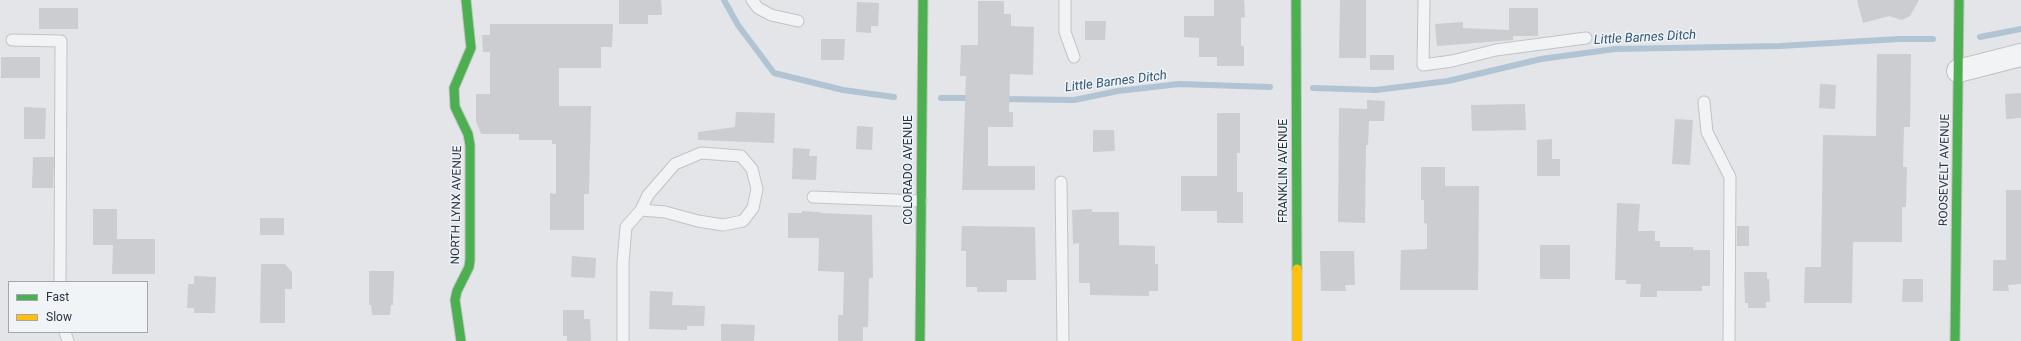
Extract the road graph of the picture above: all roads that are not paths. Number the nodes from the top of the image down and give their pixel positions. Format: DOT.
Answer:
graph roads {
  1 [pos="466,0"];
  2 [pos="752,0"];
  3 [pos="923,0"];
  4 [pos="1065,0"];
  5 [pos="1296,0"];
  6 [pos="1424,0"];
  7 [pos="1959,0"];
  8 [pos="798,21"];
  9 [pos="1586,38"];
  10 [pos="12,40"];
  11 [pos="2021,55"];
  12 [pos="1074,57"];
  13 [pos="1958,71"];
  14 [pos="1704,102"];
  15 [pos="1061,182"];
  16 [pos="813,197"];
  17 [pos="921,201"];
  18 [pos="641,210"];
  19 [pos="60,281"];
  20 [pos="461,341"];
  21 [pos="623,341"];
  22 [pos="920,341"];
  23 [pos="1063,341"];
  24 [pos="1297,341"];
  25 [pos="1728,341"];
  26 [pos="1955,341"];
  1 -- 20 [label="street, NORTH LYNX AVENUE"];
  2 -- 8 [label="lane"];
  3 -- 17 [label="street, COLORADO AVENUE"];
  4 -- 12 [label="lane"];
  5 -- 24 [label="street, FRANKLIN AVENUE"];
  6 -- 9 [label="lane"];
  7 -- 13 [label="street, ROOSEVELT AVENUE"];
  10 -- 19 [label="lane"];
  11 -- 13 [label="street"];
  13 -- 26 [label="street, ROOSEVELT AVENUE"];
  14 -- 25 [label="lane"];
  15 -- 23 [label="lane"];
  16 -- 17 [label="lane"];
  17 -- 22 [label="street, COLORADO AVENUE"];
  18 -- 18 [label="lane"];
  18 -- 21 [label="lane"];
}
